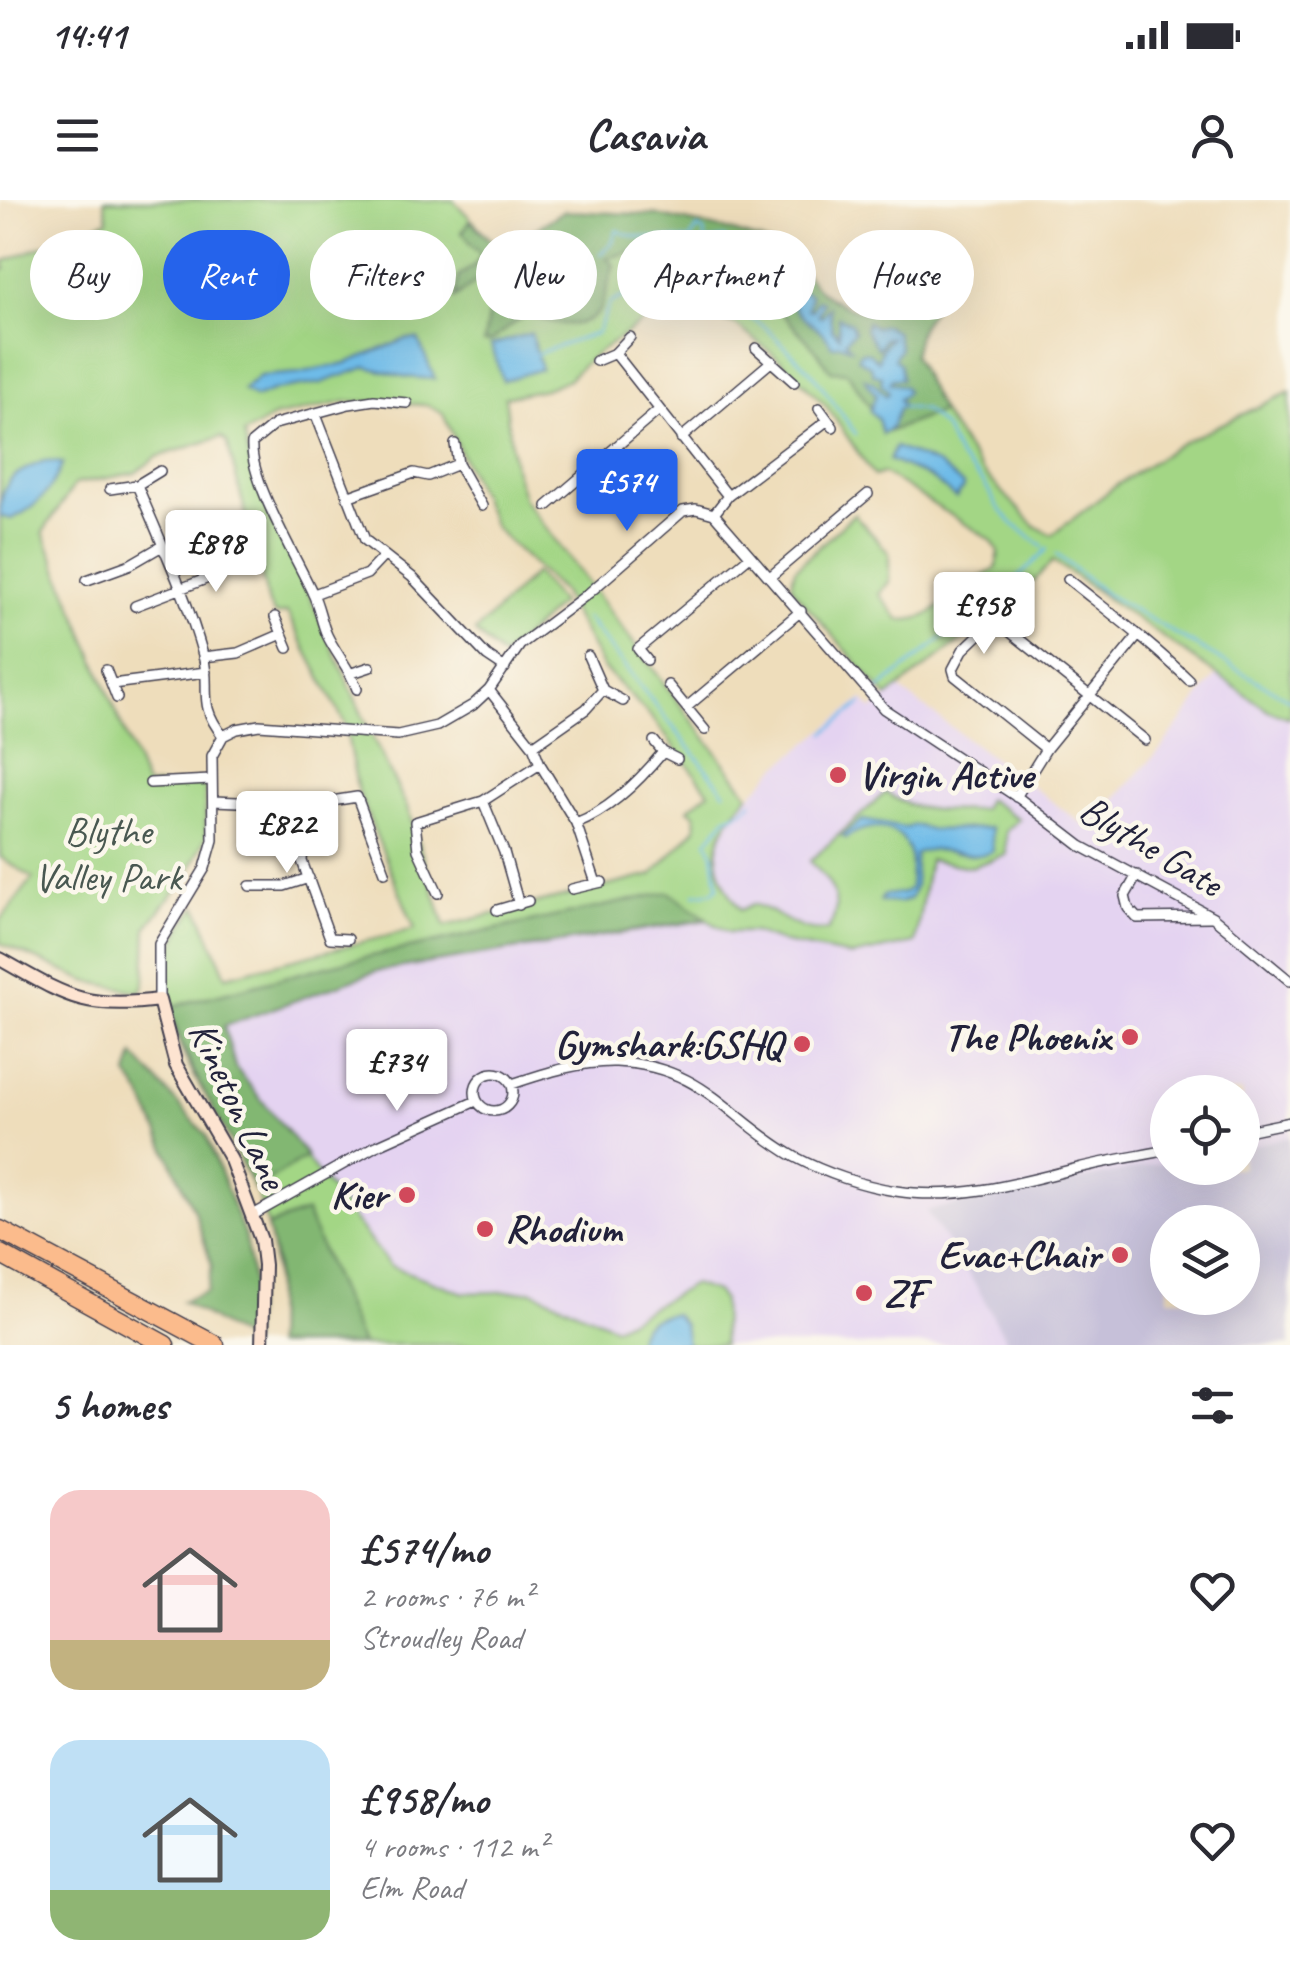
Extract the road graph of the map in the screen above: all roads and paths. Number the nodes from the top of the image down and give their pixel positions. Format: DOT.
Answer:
graph roads {
  1 [pos="630,337"];
  2 [pos="756,348"];
  3 [pos="615,352"];
  4 [pos="772,361"];
  5 [pos="596,362"];
  6 [pos="794,382"];
  7 [pos="407,404"];
  8 [pos="819,408"];
  9 [pos="660,410"];
  10 [pos="316,416"];
  11 [pos="681,438"];
  12 [pos="455,444"];
  13 [pos="458,464"];
  14 [pos="160,471"];
  15 [pos="137,484"];
  16 [pos="110,489"];
  17 [pos="868,494"];
  18 [pos="728,496"];
  19 [pos="347,497"];
  20 [pos="482,506"];
  21 [pos="548,506"];
  22 [pos="714,514"];
  23 [pos="245,517"];
  24 [pos="163,549"];
  25 [pos="750,556"];
  26 [pos="383,557"];
  27 [pos="240,566"];
  28 [pos="771,576"];
  29 [pos="1068,579"];
  30 [pos="87,580"];
  31 [pos="178,589"];
  32 [pos="314,594"];
  33 [pos="134,606"];
  34 [pos="801,611"];
  35 [pos="275,617"];
  36 [pos="282,634"];
  37 [pos="1137,637"];
  38 [pos="630,640"];
  39 [pos="288,648"];
  40 [pos="638,648"];
  41 [pos="588,656"];
  42 [pos="203,657"];
  43 [pos="647,660"];
  44 [pos="370,666"];
  45 [pos="505,668"];
  46 [pos="106,670"];
  47 [pos="206,672"];
  48 [pos="352,673"];
  49 [pos="1189,680"];
  50 [pos="112,684"];
  51 [pos="668,685"];
  52 [pos="358,689"];
  53 [pos="489,690"];
  54 [pos="603,690"];
  55 [pos="1089,697"];
  56 [pos="117,698"];
  57 [pos="623,701"];
  58 [pos="688,706"];
  59 [pos="705,730"];
  60 [pos="224,736"];
  61 [pos="1145,740"];
  62 [pos="654,741"];
  63 [pos="533,746"];
  64 [pos="1046,750"];
  65 [pos="663,752"];
  66 [pos="677,759"];
  67 [pos="540,764"];
  68 [pos="211,780"];
  69 [pos="150,783"];
  70 [pos="1016,797"];
  71 [pos="214,801"];
  72 [pos="483,801"];
  73 [pos="306,805"];
  74 [pos="576,823"];
  75 [pos="384,872"];
  76 [pos="1137,875"];
  77 [pos="308,878"];
  78 [pos="250,886"];
  79 [pos="572,889"];
  80 [pos="438,894"];
  81 [pos="498,910"];
  82 [pos="1212,917"];
  83 [pos="348,939"];
  84 [pos="0,959"];
  85 [pos="1290,981"];
  86 [pos="159,1000"];
  87 [pos="512,1084"];
  88 [pos="476,1100"];
  89 [pos="1290,1122"];
  90 [pos="1260,1128"];
  91 [pos="1150,1154"];
  92 [pos="253,1215"];
  93 [pos="0,1230"];
  94 [pos="0,1254"];
  95 [pos="262,1339"];
  96 [pos="165,1345"];
  97 [pos="215,1345"];
  1 -- 3 [label="street"];
  2 -- 4 [label="street"];
  3 -- 5 [label="street"];
  3 -- 9 [label="street"];
  4 -- 6 [label="street"];
  4 -- 11 [label="street"];
  7 -- 10 [label="street"];
  8 -- 18 [label="street"];
  9 -- 11 [label="street"];
  9 -- 21 [label="street"];
  10 -- 19 [label="street"];
  10 -- 32 [label="street"];
  11 -- 18 [label="street"];
  12 -- 13 [label="street"];
  13 -- 19 [label="street"];
  13 -- 20 [label="street"];
  14 -- 15 [label="street"];
  15 -- 16 [label="street"];
  15 -- 24 [label="street"];
  17 -- 28 [label="street"];
  18 -- 22 [label="street"];
  19 -- 26 [label="street"];
  22 -- 25 [label="street, Blythe Gate"];
  22 -- 45 [label="street"];
  23 -- 24 [label="street"];
  24 -- 30 [label="street"];
  24 -- 31 [label="street"];
  25 -- 28 [label="street, Blythe Gate"];
  25 -- 40 [label="street"];
  26 -- 32 [label="street"];
  26 -- 45 [label="street"];
  27 -- 31 [label="street"];
  28 -- 34 [label="street, Blythe Gate"];
  29 -- 37 [label="street"];
  31 -- 33 [label="street"];
  31 -- 42 [label="street"];
  32 -- 48 [label="street"];
  34 -- 58 [label="street"];
  34 -- 70 [label="street, Blythe Gate"];
  35 -- 36 [label="street"];
  36 -- 39 [label="street"];
  36 -- 42 [label="street"];
  37 -- 49 [label="street"];
  37 -- 55 [label="street"];
  38 -- 40 [label="street"];
  40 -- 43 [label="street"];
  41 -- 54 [label="street"];
  42 -- 47 [label="street"];
  44 -- 48 [label="street"];
  45 -- 53 [label="street"];
  46 -- 50 [label="street"];
  47 -- 50 [label="street"];
  47 -- 60 [label="street"];
  48 -- 52 [label="street"];
  50 -- 56 [label="street"];
  51 -- 58 [label="street"];
  53 -- 60 [label="street"];
  53 -- 63 [label="street"];
  54 -- 57 [label="street"];
  54 -- 63 [label="street"];
  55 -- 61 [label="street"];
  55 -- 64 [label="street"];
  55 -- 64 [label="street"];
  58 -- 59 [label="street"];
  60 -- 68 [label="street"];
  62 -- 65 [label="street"];
  63 -- 67 [label="street"];
  64 -- 70 [label="street"];
  65 -- 66 [label="street"];
  65 -- 74 [label="street"];
  67 -- 72 [label="street"];
  67 -- 74 [label="street"];
  68 -- 69 [label="street"];
  68 -- 71 [label="street"];
  70 -- 76 [label="street, Blythe Gate"];
  71 -- 73 [label="street"];
  71 -- 86 [label="street"];
  72 -- 80 [label="street"];
  72 -- 81 [label="street"];
  73 -- 75 [label="street"];
  73 -- 77 [label="street"];
  74 -- 79 [label="street"];
  76 -- 82 [label="street, Blythe Gate"];
  76 -- 82 [label="street"];
  77 -- 78 [label="street"];
  77 -- 83 [label="street"];
  82 -- 85 [label="street, Blythe Gate"];
  84 -- 86 [label="street, Kineton Lane"];
  86 -- 92 [label="street, Kineton Lane"];
  87 -- 88 [label="street"];
  87 -- 88 [label="street"];
  87 -- 91 [label="street"];
  88 -- 92 [label="street"];
  89 -- 90 [label="street"];
  92 -- 95 [label="street, Kineton Lane"];
  93 -- 97 [label="highway"];
  94 -- 96 [label="highway"];
}
